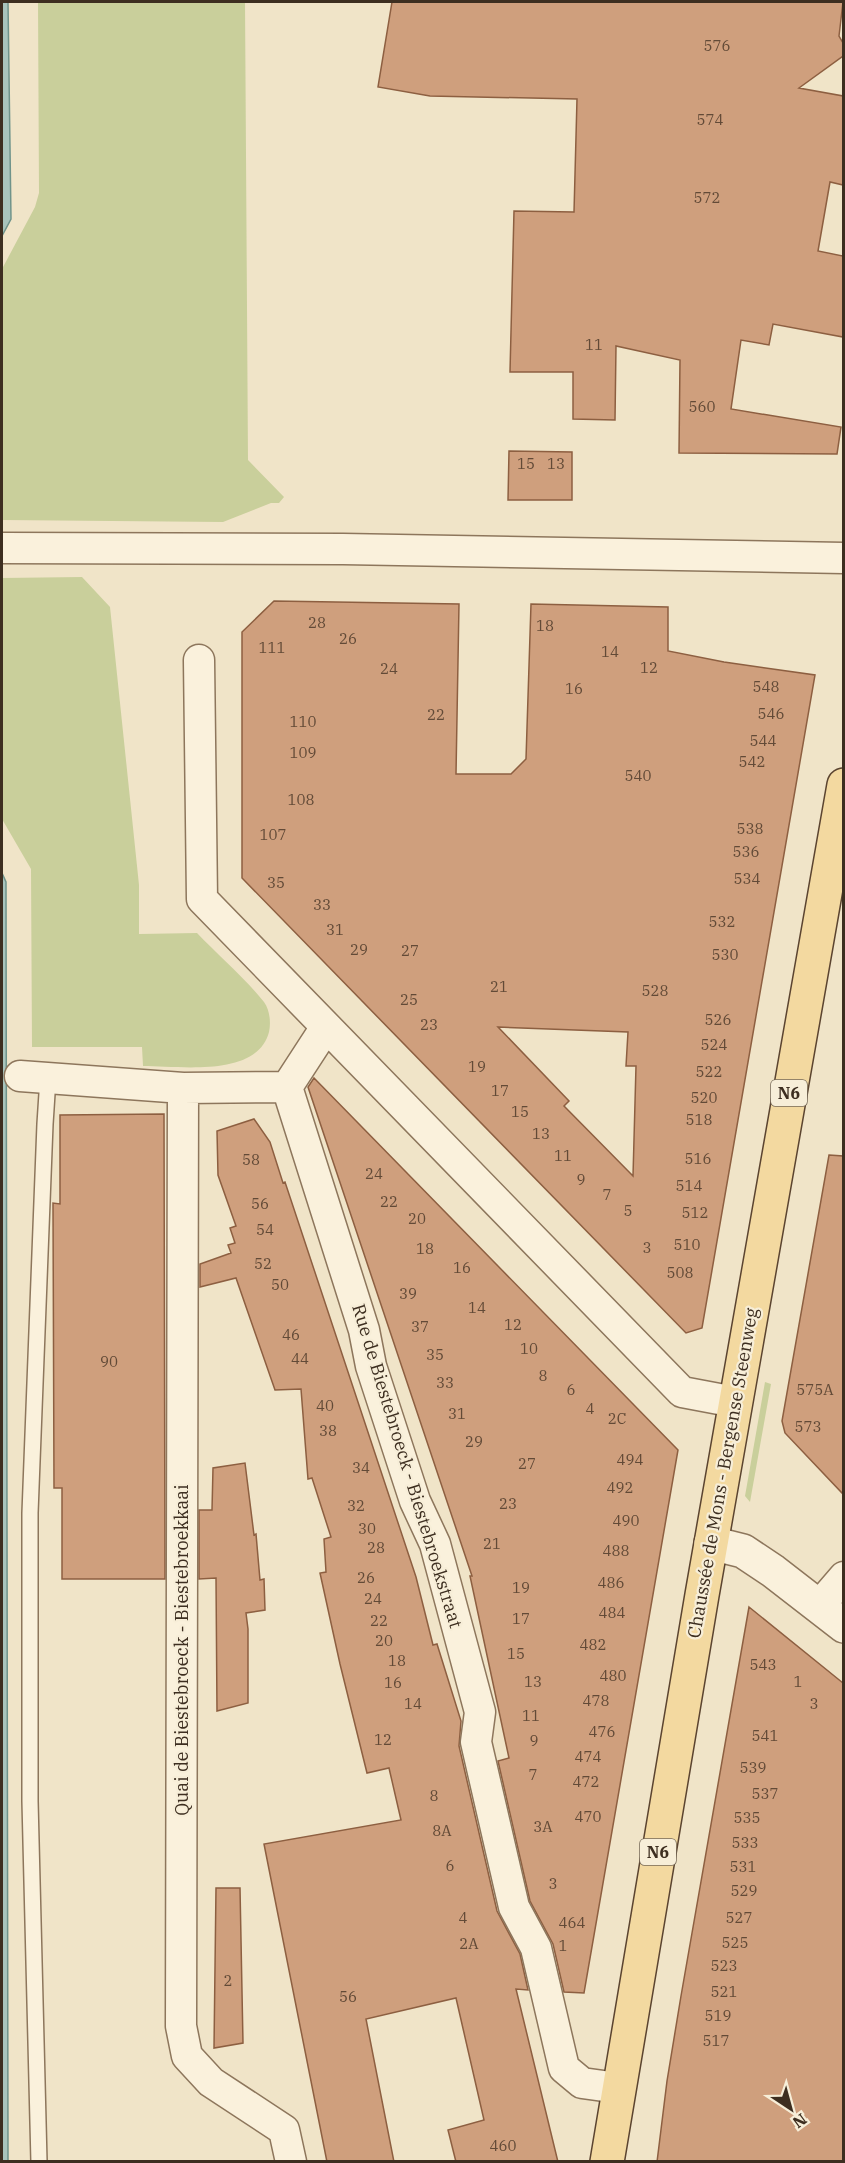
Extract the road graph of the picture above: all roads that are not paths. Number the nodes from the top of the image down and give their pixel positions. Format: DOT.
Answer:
graph roads {
  1 [pos="2,548"];
  2 [pos="843,558"];
  3 [pos="199,660"];
  4 [pos="843,785"];
  5 [pos="837,861"];
  6 [pos="326,1027"];
  7 [pos="34,1077"];
  8 [pos="287,1087"];
  9 [pos="183,1088"];
  10 [pos="735,1402"];
  11 [pos="711,1544"];
  12 [pos="843,1576"];
  13 [pos="831,1616"];
  14 [pos="618,2088"];
  15 [pos="39,2162"];
  16 [pos="291,2162"];
  17 [pos="607,2162"];
  1 -- 2 [label="street"];
  3 -- 6 [label="street"];
  4 -- 5 [label="main road, Chaussée de Mons - Bergense Steenweg / N6"];
  5 -- 10 [label="main road, Chaussée de Mons - Bergense Steenweg / N6"];
  6 -- 8 [label="street"];
  6 -- 10 [label="street"];
  7 -- 9 [label="street"];
  7 -- 15 [label="lane"];
  8 -- 9 [label="street"];
  8 -- 14 [label="street, Rue de Biestebroeck - Biestebroekstraat"];
  9 -- 16 [label="street, Quai de Biestebroeck - Biestebroekkaai"];
  10 -- 11 [label="main road, Chaussée de Mons - Bergense Steenweg / N6"];
  11 -- 13 [label="street"];
  11 -- 14 [label="main road, Chaussée de Mons - Bergense Steenweg / N6"];
  12 -- 13 [label="street"];
  14 -- 17 [label="main road, Chaussée de Mons - Bergense Steenweg / N6"];
}
